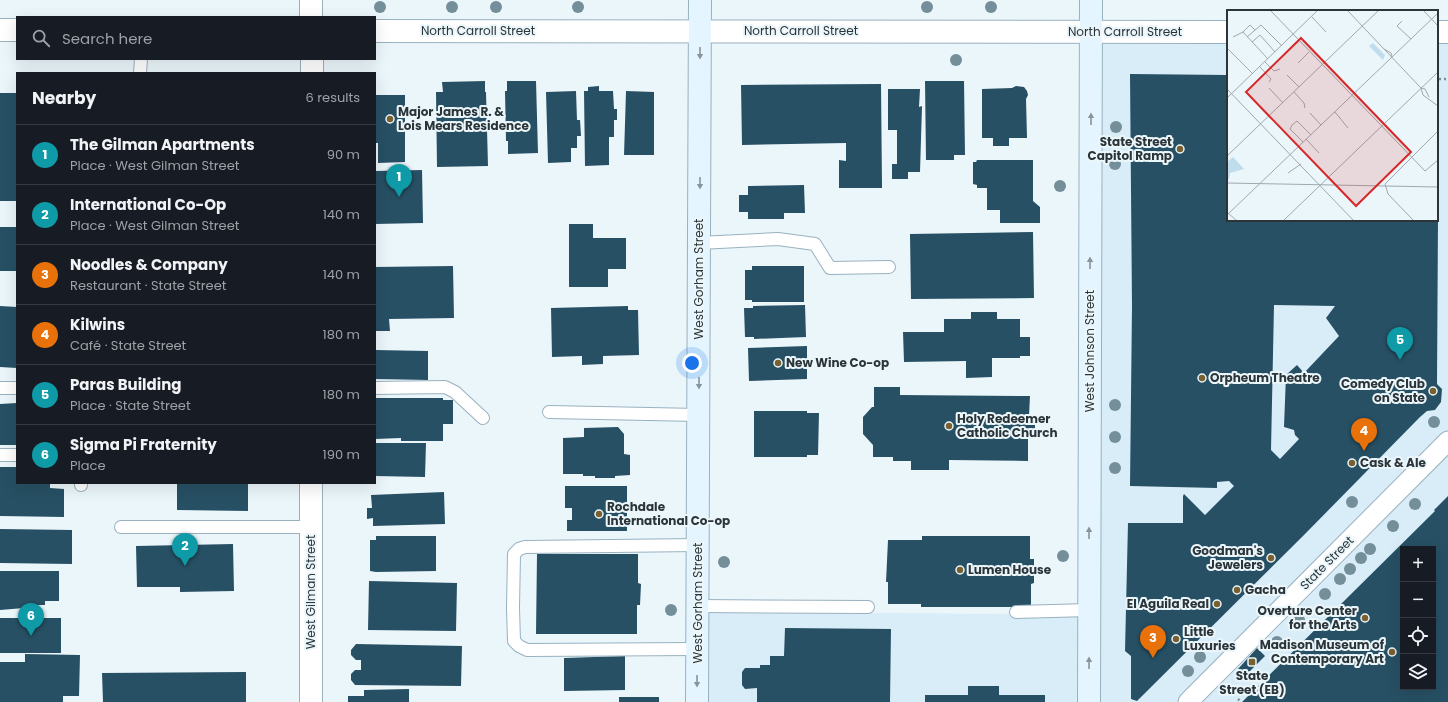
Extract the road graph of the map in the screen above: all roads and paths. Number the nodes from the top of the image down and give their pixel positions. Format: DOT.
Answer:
graph roads {
  1 [pos="311,0"];
  2 [pos="700,0"];
  3 [pos="1091,0"];
  4 [pos="311,16"];
  5 [pos="0,30"];
  6 [pos="16,30"];
  7 [pos="376,31"];
  8 [pos="700,32"];
  9 [pos="1091,32"];
  10 [pos="1227,32"];
  11 [pos="141,60"];
  12 [pos="312,60"];
  13 [pos="140,72"];
  14 [pos="312,72"];
  15 [pos="1439,79"];
  16 [pos="1448,79"];
  17 [pos="699,243"];
  18 [pos="889,267"];
  19 [pos="0,388"];
  20 [pos="16,388"];
  21 [pos="376,388"];
  22 [pos="549,412"];
  23 [pos="698,415"];
  24 [pos="483,418"];
  25 [pos="1448,441"];
  26 [pos="0,455"];
  27 [pos="16,455"];
  28 [pos="311,484"];
  29 [pos="121,527"];
  30 [pos="311,527"];
  31 [pos="698,545"];
  32 [pos="698,606"];
  33 [pos="868,607"];
  34 [pos="1089,610"];
  35 [pos="1016,612"];
  36 [pos="697,649"];
  37 [pos="1238,699"];
  38 [pos="311,702"];
  39 [pos="697,702"];
  40 [pos="1089,702"];
  41 [pos="1188,702"];
  42 [pos="1241,702"];
  1 -- 4 [label="street"];
  2 -- 8 [label="main road, West Gorham Street"];
  3 -- 9 [label="main road, West Johnson Street"];
  5 -- 6 [label="street"];
  7 -- 8 [label="street, North Carroll Street"];
  8 -- 9 [label="street, North Carroll Street"];
  8 -- 17 [label="main road, West Gorham Street, one-way"];
  9 -- 10 [label="street, North Carroll Street"];
  34 -- 9 [label="main road, West Johnson Street, one-way"];
  11 -- 13 [label="lane"];
  12 -- 14 [label="street"];
  15 -- 16 [label="path"];
  17 -- 18 [label="lane"];
  17 -- 23 [label="main road, West Gorham Street, one-way"];
  19 -- 20 [label="lane"];
  21 -- 24 [label="lane"];
  22 -- 23 [label="lane"];
  23 -- 31 [label="main road, West Gorham Street"];
  25 -- 41 [label="street, State Street"];
  26 -- 27 [label="lane"];
  28 -- 30 [label="street, West Gilman Street"];
  29 -- 30 [label="lane"];
  30 -- 38 [label="street, West Gilman Street"];
  31 -- 32 [label="main road, West Gorham Street"];
  31 -- 36 [label="lane"];
  32 -- 33 [label="lane"];
  32 -- 36 [label="main road, West Gorham Street"];
  34 -- 35 [label="lane"];
  40 -- 34 [label="main road, West Johnson Street, one-way"];
  36 -- 39 [label="main road, West Gorham Street, one-way"];
  37 -- 42 [label="path"];
}
